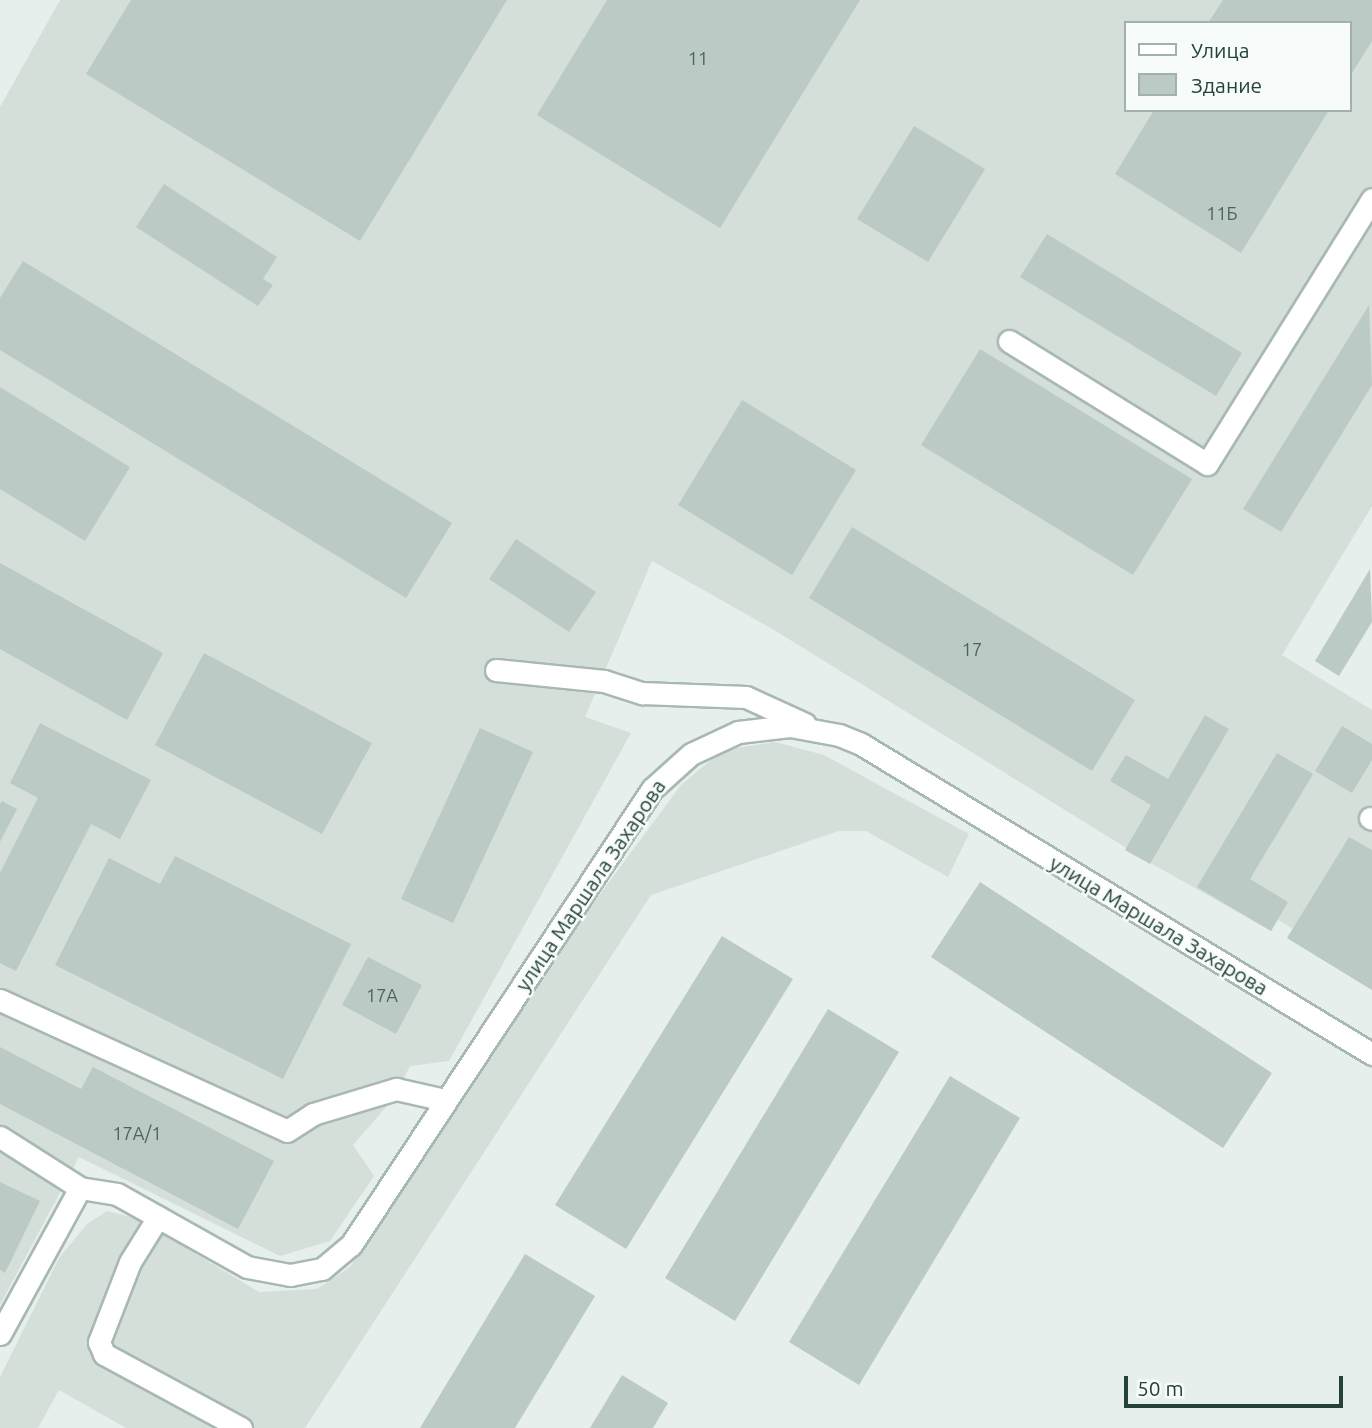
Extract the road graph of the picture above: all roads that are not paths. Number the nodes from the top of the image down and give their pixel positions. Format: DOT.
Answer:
graph roads {
  1 [pos="1372,199"];
  2 [pos="1009,341"];
  3 [pos="496,670"];
  4 [pos="816,729"];
  5 [pos="0,1000"];
  6 [pos="1372,1055"];
  7 [pos="446,1100"];
  8 [pos="0,1137"];
  9 [pos="80,1188"];
  10 [pos="158,1217"];
  11 [pos="0,1334"];
  12 [pos="241,1428"];
  1 -- 2 [label="street"];
  3 -- 4 [label="street"];
  4 -- 6 [label="street, улица Маршала Захарова"];
  4 -- 7 [label="street, улица Маршала Захарова"];
  5 -- 7 [label="street"];
  7 -- 10 [label="street, улица Маршала Захарова"];
  8 -- 9 [label="street"];
  9 -- 10 [label="street, улица Маршала Захарова"];
  9 -- 11 [label="street"];
  10 -- 12 [label="street"];
}
